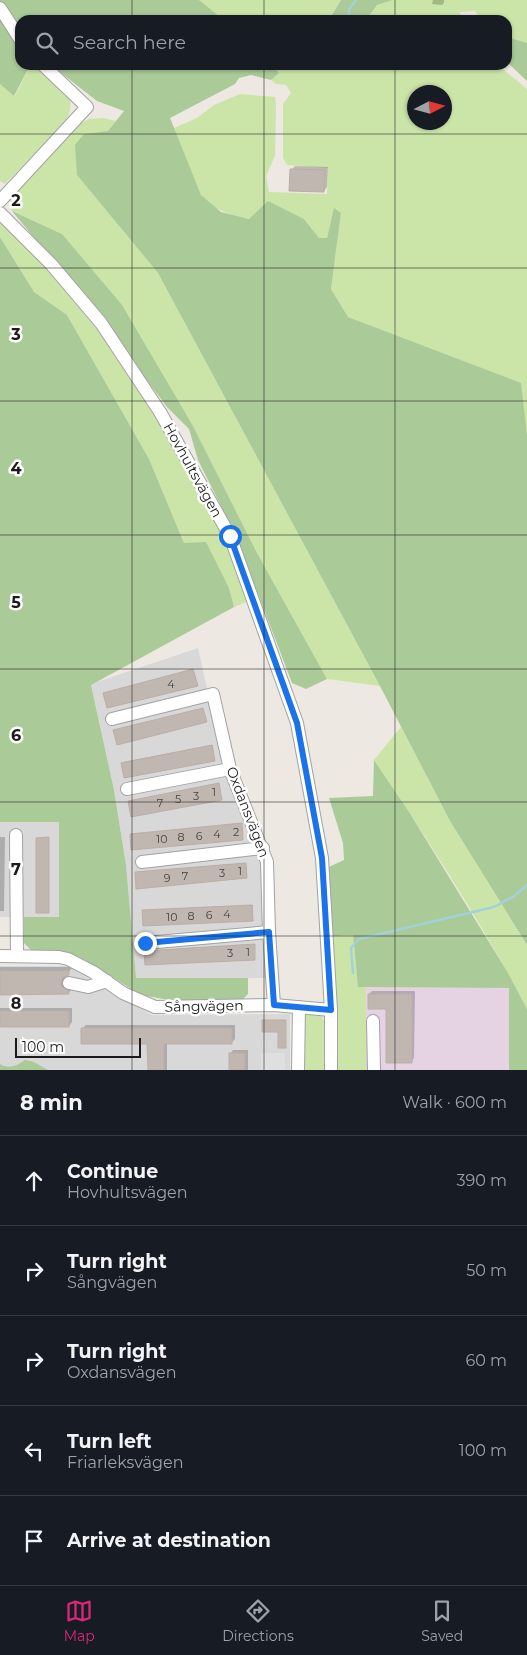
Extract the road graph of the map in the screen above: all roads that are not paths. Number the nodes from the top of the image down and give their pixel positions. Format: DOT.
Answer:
graph roads {
  1 [pos="0,8"];
  2 [pos="15,31"];
  3 [pos="48,70"];
  4 [pos="0,201"];
  5 [pos="0,213"];
  6 [pos="112,719"];
  7 [pos="230,769"];
  8 [pos="127,789"];
  9 [pos="16,835"];
  10 [pos="263,848"];
  11 [pos="142,862"];
  12 [pos="269,932"];
  13 [pos="145,943"];
  14 [pos="0,956"];
  15 [pos="17,956"];
  16 [pos="84,966"];
  17 [pos="107,981"];
  18 [pos="274,1005"];
  19 [pos="299,1007"];
  20 [pos="331,1010"];
  21 [pos="373,1021"];
  22 [pos="298,1070"];
  23 [pos="331,1070"];
  24 [pos="374,1070"];
  1 -- 2 [label="street"];
  3 -- 4 [label="street"];
  5 -- 20 [label="street, Hovhultsvägen"];
  6 -- 7 [label="street, Oxdansvägen"];
  7 -- 8 [label="street"];
  7 -- 10 [label="street, Oxdansvägen"];
  9 -- 15 [label="street"];
  10 -- 11 [label="street"];
  10 -- 12 [label="street, Oxdansvägen"];
  12 -- 13 [label="street"];
  12 -- 18 [label="street, Oxdansvägen"];
  14 -- 15 [label="street, Sångvägen"];
  15 -- 16 [label="street, Sångvägen"];
  16 -- 17 [label="street, Sångvägen"];
  16 -- 17 [label="street"];
  17 -- 18 [label="street, Sångvägen"];
  18 -- 19 [label="street, Sångvägen"];
  19 -- 20 [label="street, Sångvägen"];
  19 -- 22 [label="street"];
  20 -- 23 [label="street, Hovhultsvägen"];
  21 -- 24 [label="street"];
}
